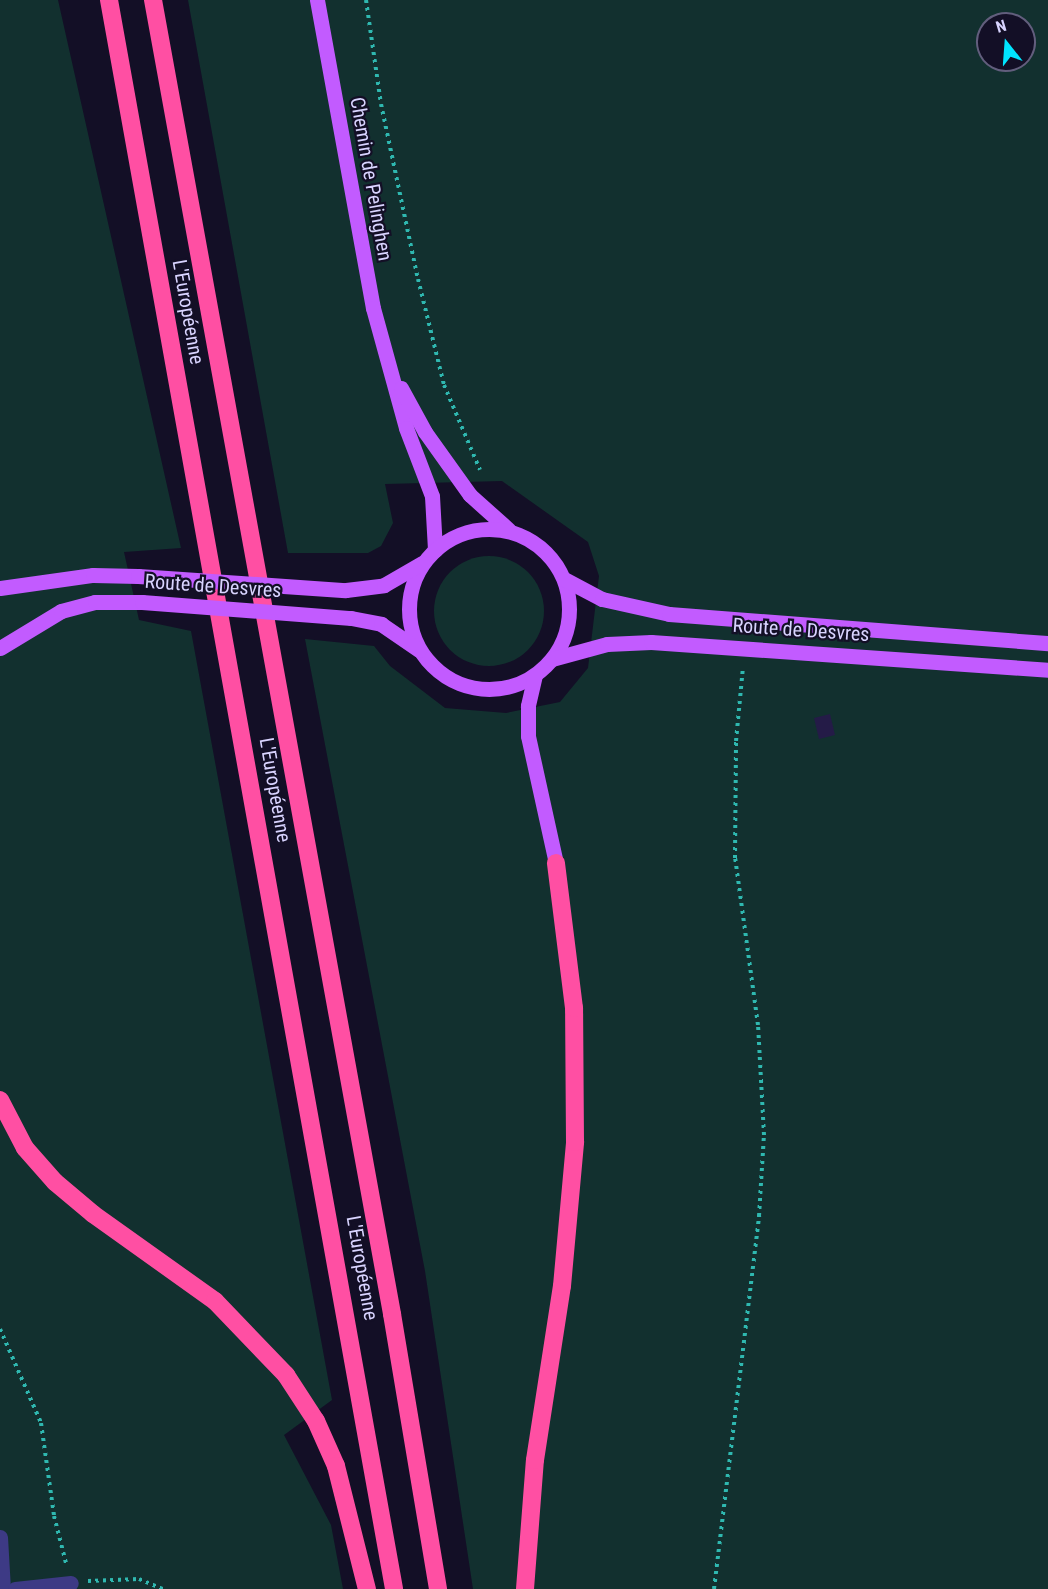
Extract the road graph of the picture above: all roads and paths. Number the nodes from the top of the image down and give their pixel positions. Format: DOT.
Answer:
graph roads {
  1 [pos="109,0"];
  2 [pos="153,0"];
  3 [pos="317,0"];
  4 [pos="366,0"];
  5 [pos="389,364"];
  6 [pos="464,486"];
  7 [pos="511,532"];
  8 [pos="430,556"];
  9 [pos="564,579"];
  10 [pos="0,588"];
  11 [pos="1048,643"];
  12 [pos="747,647"];
  13 [pos="0,648"];
  14 [pos="423,654"];
  15 [pos="552,659"];
  16 [pos="1048,670"];
  17 [pos="535,675"];
  18 [pos="556,863"];
  19 [pos="0,1100"];
  20 [pos="0,1329"];
  21 [pos="0,1537"];
  22 [pos="71,1583"];
  23 [pos="3,1589"];
  24 [pos="15,1589"];
  25 [pos="164,1589"];
  26 [pos="367,1589"];
  27 [pos="394,1589"];
  28 [pos="438,1589"];
  29 [pos="525,1589"];
  30 [pos="714,1589"];
  1 -- 27 [label="highway, L'Européenne"];
  2 -- 28 [label="highway, L'Européenne"];
  3 -- 5 [label="main road, Chemin de Pelinghen"];
  4 -- 6 [label="path"];
  5 -- 6 [label="main road, Chemin de Pelinghen"];
  5 -- 8 [label="main road, Chemin de Pelinghen"];
  6 -- 7 [label="main road, Chemin de Pelinghen"];
  7 -- 8 [label="main road"];
  7 -- 9 [label="main road"];
  8 -- 10 [label="main road, Route de Desvres, bridge"];
  8 -- 14 [label="main road"];
  9 -- 11 [label="main road, Route de Desvres"];
  9 -- 15 [label="main road"];
  12 -- 15 [label="main road, Route de Desvres"];
  12 -- 16 [label="main road, Route de Desvres"];
  12 -- 30 [label="path"];
  13 -- 14 [label="main road, Route de Desvres, bridge"];
  14 -- 17 [label="main road"];
  15 -- 17 [label="main road"];
  17 -- 18 [label="main road"];
  18 -- 29 [label="highway"];
  19 -- 26 [label="highway"];
  20 -- 22 [label="path"];
  21 -- 23 [label="street"];
  22 -- 24 [label="street"];
  22 -- 25 [label="path"];
}
